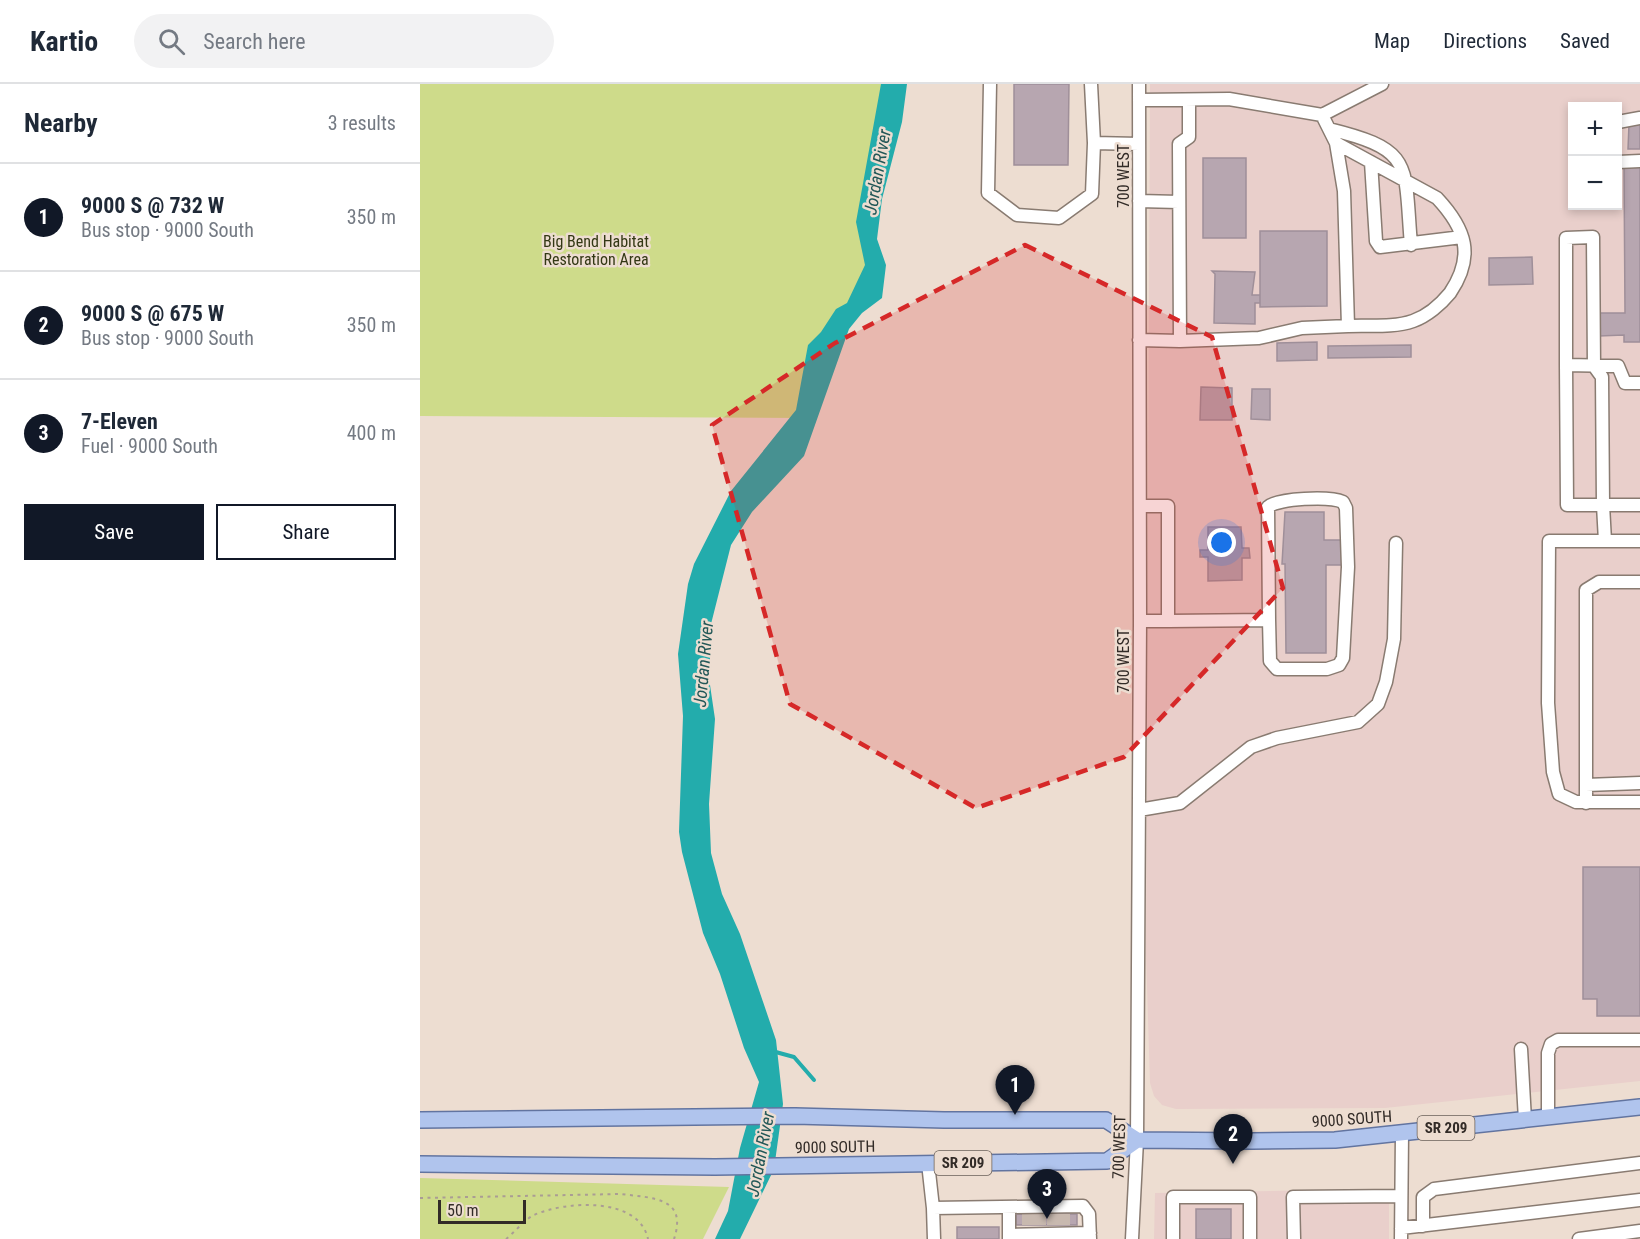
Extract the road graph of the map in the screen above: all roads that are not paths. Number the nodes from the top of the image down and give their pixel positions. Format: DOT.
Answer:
graph roads {
  1 [pos="990,84"];
  2 [pos="1091,84"];
  3 [pos="1139,84"];
  4 [pos="1382,84"];
  5 [pos="1139,100"];
  6 [pos="1190,100"];
  7 [pos="1322,115"];
  8 [pos="1640,118"];
  9 [pos="1622,121"];
  10 [pos="1329,129"];
  11 [pos="1094,143"];
  12 [pos="1335,143"];
  13 [pos="1139,144"];
  14 [pos="1640,161"];
  15 [pos="1371,162"];
  16 [pos="1622,162"];
  17 [pos="1405,180"];
  18 [pos="1139,201"];
  19 [pos="1179,202"];
  20 [pos="1462,237"];
  21 [pos="1411,244"];
  22 [pos="1348,326"];
  23 [pos="1139,340"];
  24 [pos="1180,341"];
  25 [pos="1566,365"];
  26 [pos="1594,366"];
  27 [pos="1640,383"];
  28 [pos="1604,505"];
  29 [pos="1640,505"];
  30 [pos="1140,506"];
  31 [pos="1605,541"];
  32 [pos="1640,541"];
  33 [pos="1396,543"];
  34 [pos="1640,582"];
  35 [pos="1269,620"];
  36 [pos="1140,621"];
  37 [pos="1168,621"];
  38 [pos="1640,783"];
  39 [pos="1586,784"];
  40 [pos="1640,802"];
  41 [pos="1586,803"];
  42 [pos="1139,810"];
  43 [pos="1640,1040"];
  44 [pos="1521,1049"];
  45 [pos="1640,1107"];
  46 [pos="1548,1117"];
  47 [pos="420,1120"];
  48 [pos="1526,1120"];
  49 [pos="1402,1133"];
  50 [pos="1137,1140"];
  51 [pos="928,1163"];
  52 [pos="1640,1163"];
  53 [pos="420,1164"];
  54 [pos="1401,1196"];
  55 [pos="1640,1200"];
  56 [pos="1009,1207"];
  57 [pos="933,1208"];
  58 [pos="1034,1220"];
  59 [pos="1059,1220"];
  60 [pos="1422,1226"];
  61 [pos="1640,1231"];
  62 [pos="1401,1234"];
  63 [pos="1090,1236"];
  64 [pos="1009,1237"];
  65 [pos="934,1239"];
  66 [pos="1132,1239"];
  67 [pos="1173,1239"];
  68 [pos="1250,1239"];
  69 [pos="1294,1239"];
  70 [pos="1579,1239"];
  1 -- 11 [label="street"];
  2 -- 11 [label="street"];
  3 -- 5 [label="street, 700 WEST"];
  4 -- 7 [label="street"];
  5 -- 6 [label="street"];
  5 -- 13 [label="street, 700 WEST"];
  6 -- 7 [label="street"];
  6 -- 19 [label="street"];
  7 -- 10 [label="street"];
  8 -- 9 [label="street"];
  10 -- 12 [label="street"];
  10 -- 17 [label="street"];
  11 -- 13 [label="street"];
  12 -- 15 [label="street"];
  12 -- 22 [label="street"];
  13 -- 18 [label="street, 700 WEST"];
  14 -- 16 [label="street"];
  15 -- 17 [label="street"];
  15 -- 21 [label="street"];
  17 -- 20 [label="street"];
  17 -- 21 [label="street"];
  18 -- 19 [label="street"];
  18 -- 23 [label="street, 700 WEST"];
  19 -- 24 [label="street"];
  20 -- 21 [label="street"];
  20 -- 22 [label="street"];
  22 -- 24 [label="street"];
  23 -- 24 [label="street"];
  23 -- 30 [label="street, 700 WEST"];
  25 -- 26 [label="street"];
  25 -- 26 [label="street"];
  25 -- 28 [label="street"];
  26 -- 27 [label="street"];
  26 -- 28 [label="street"];
  28 -- 29 [label="street"];
  28 -- 31 [label="street"];
  30 -- 36 [label="street, 700 WEST"];
  30 -- 37 [label="street"];
  31 -- 32 [label="street"];
  31 -- 41 [label="street"];
  33 -- 42 [label="street"];
  34 -- 39 [label="street"];
  35 -- 35 [label="street"];
  35 -- 37 [label="street"];
  36 -- 37 [label="street"];
  36 -- 42 [label="street, 700 WEST"];
  38 -- 39 [label="street"];
  39 -- 41 [label="street"];
  40 -- 41 [label="street"];
  42 -- 50 [label="street, 700 WEST"];
  43 -- 46 [label="street"];
  44 -- 48 [label="street"];
  45 -- 46 [label="main road, 9000 SOUTH / SR 209"];
  46 -- 48 [label="main road, 9000 SOUTH / SR 209"];
  47 -- 50 [label="main road, 9000 SOUTH"];
  48 -- 49 [label="main road, 9000 SOUTH / SR 209"];
  49 -- 50 [label="main road, 9000 SOUTH / SR 209"];
  49 -- 54 [label="street"];
  50 -- 51 [label="main road, 9000 SOUTH / SR 209"];
  50 -- 66 [label="street, 700 WEST"];
  51 -- 53 [label="main road, 9000 SOUTH / SR 209"];
  51 -- 57 [label="street"];
  52 -- 60 [label="street"];
  54 -- 62 [label="street"];
  54 -- 69 [label="street"];
  55 -- 60 [label="street"];
  56 -- 57 [label="street"];
  56 -- 58 [label="street"];
  56 -- 64 [label="street"];
  57 -- 65 [label="street"];
  58 -- 59 [label="street"];
  58 -- 59 [label="street"];
  58 -- 64 [label="street"];
  59 -- 63 [label="street"];
  59 -- 63 [label="street"];
  60 -- 62 [label="street"];
  61 -- 70 [label="street"];
  67 -- 68 [label="street"];
}
